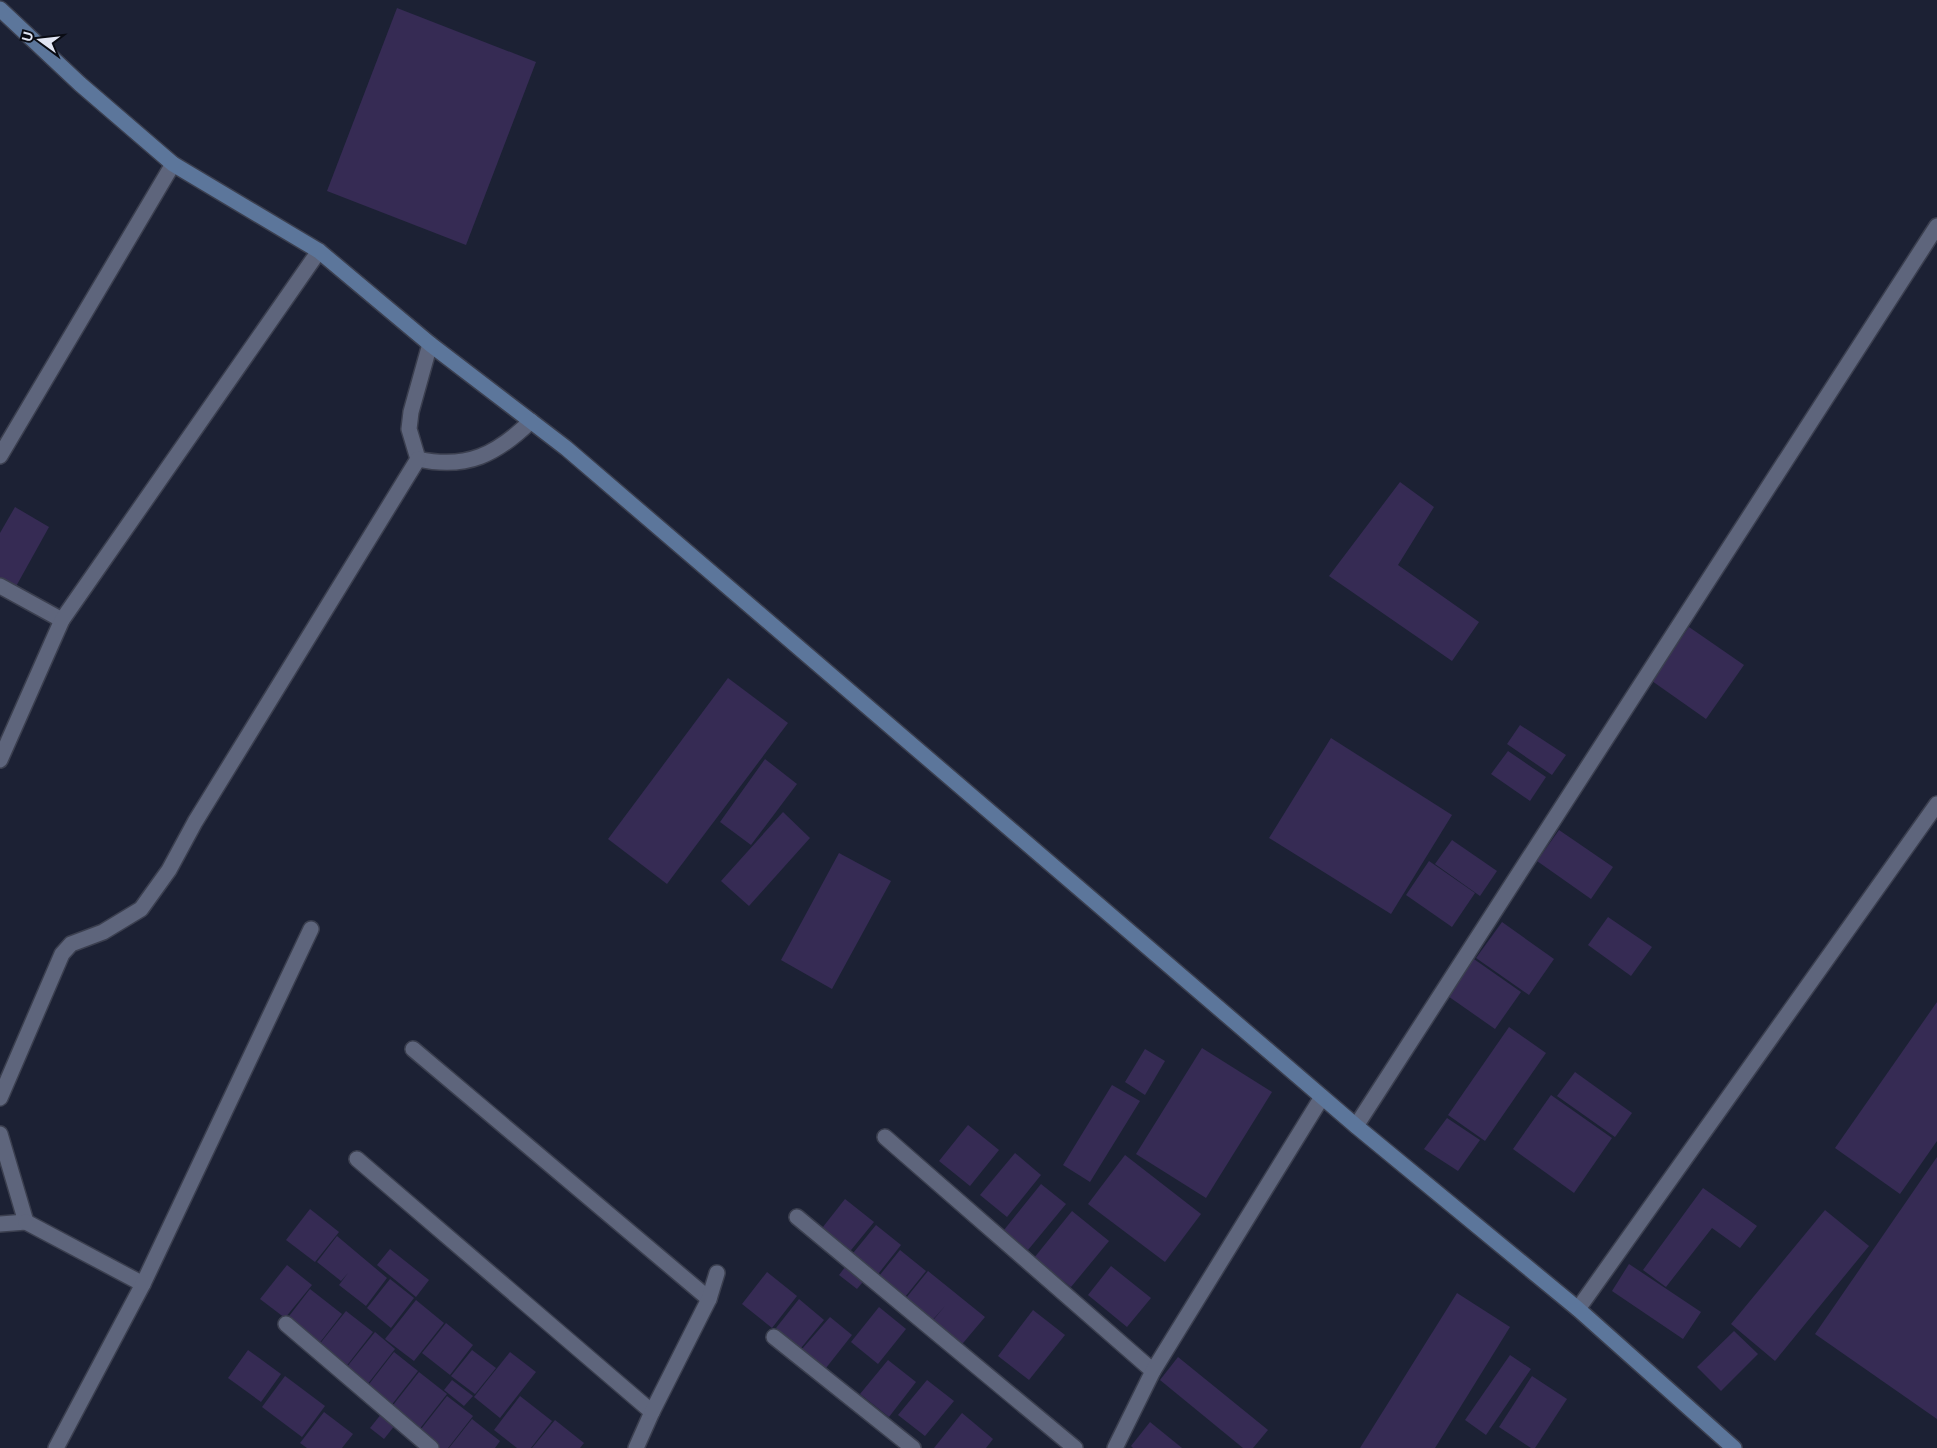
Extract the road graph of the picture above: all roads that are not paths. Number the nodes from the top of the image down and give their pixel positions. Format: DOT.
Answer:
graph roads {
  1 [pos="0,9"];
  2 [pos="173,164"];
  3 [pos="1937,226"];
  4 [pos="319,251"];
  5 [pos="430,344"];
  6 [pos="532,421"];
  7 [pos="0,456"];
  8 [pos="418,458"];
  9 [pos="0,586"];
  10 [pos="62,620"];
  11 [pos="0,760"];
  12 [pos="1937,804"];
  13 [pos="311,930"];
  14 [pos="413,1049"];
  15 [pos="1322,1097"];
  16 [pos="0,1098"];
  17 [pos="1356,1126"];
  18 [pos="0,1134"];
  19 [pos="885,1137"];
  20 [pos="357,1160"];
  21 [pos="797,1218"];
  22 [pos="26,1222"];
  23 [pos="0,1224"];
  24 [pos="717,1273"];
  25 [pos="143,1284"];
  26 [pos="709,1299"];
  27 [pos="1578,1309"];
  28 [pos="286,1324"];
  29 [pos="774,1337"];
  30 [pos="1153,1371"];
  31 [pos="652,1412"];
  32 [pos="56,1448"];
  33 [pos="431,1448"];
  34 [pos="636,1448"];
  35 [pos="913,1448"];
  36 [pos="1075,1448"];
  37 [pos="1115,1448"];
  38 [pos="1734,1448"];
  1 -- 2 [label="street"];
  2 -- 4 [label="street"];
  2 -- 7 [label="street"];
  3 -- 17 [label="street"];
  4 -- 5 [label="street"];
  4 -- 10 [label="street"];
  5 -- 6 [label="street"];
  5 -- 8 [label="street"];
  6 -- 8 [label="street"];
  6 -- 15 [label="street"];
  8 -- 16 [label="street"];
  9 -- 10 [label="street"];
  10 -- 11 [label="street"];
  12 -- 27 [label="street"];
  13 -- 25 [label="street"];
  14 -- 26 [label="street"];
  15 -- 17 [label="street"];
  15 -- 30 [label="street"];
  17 -- 27 [label="street"];
  18 -- 22 [label="street"];
  19 -- 30 [label="street"];
  20 -- 31 [label="street"];
  21 -- 36 [label="street"];
  22 -- 23 [label="street"];
  22 -- 25 [label="street"];
  24 -- 26 [label="street"];
  25 -- 32 [label="street"];
  26 -- 31 [label="street"];
  27 -- 38 [label="street"];
  28 -- 33 [label="street"];
  29 -- 35 [label="street"];
  30 -- 37 [label="street"];
  31 -- 34 [label="street"];
}
